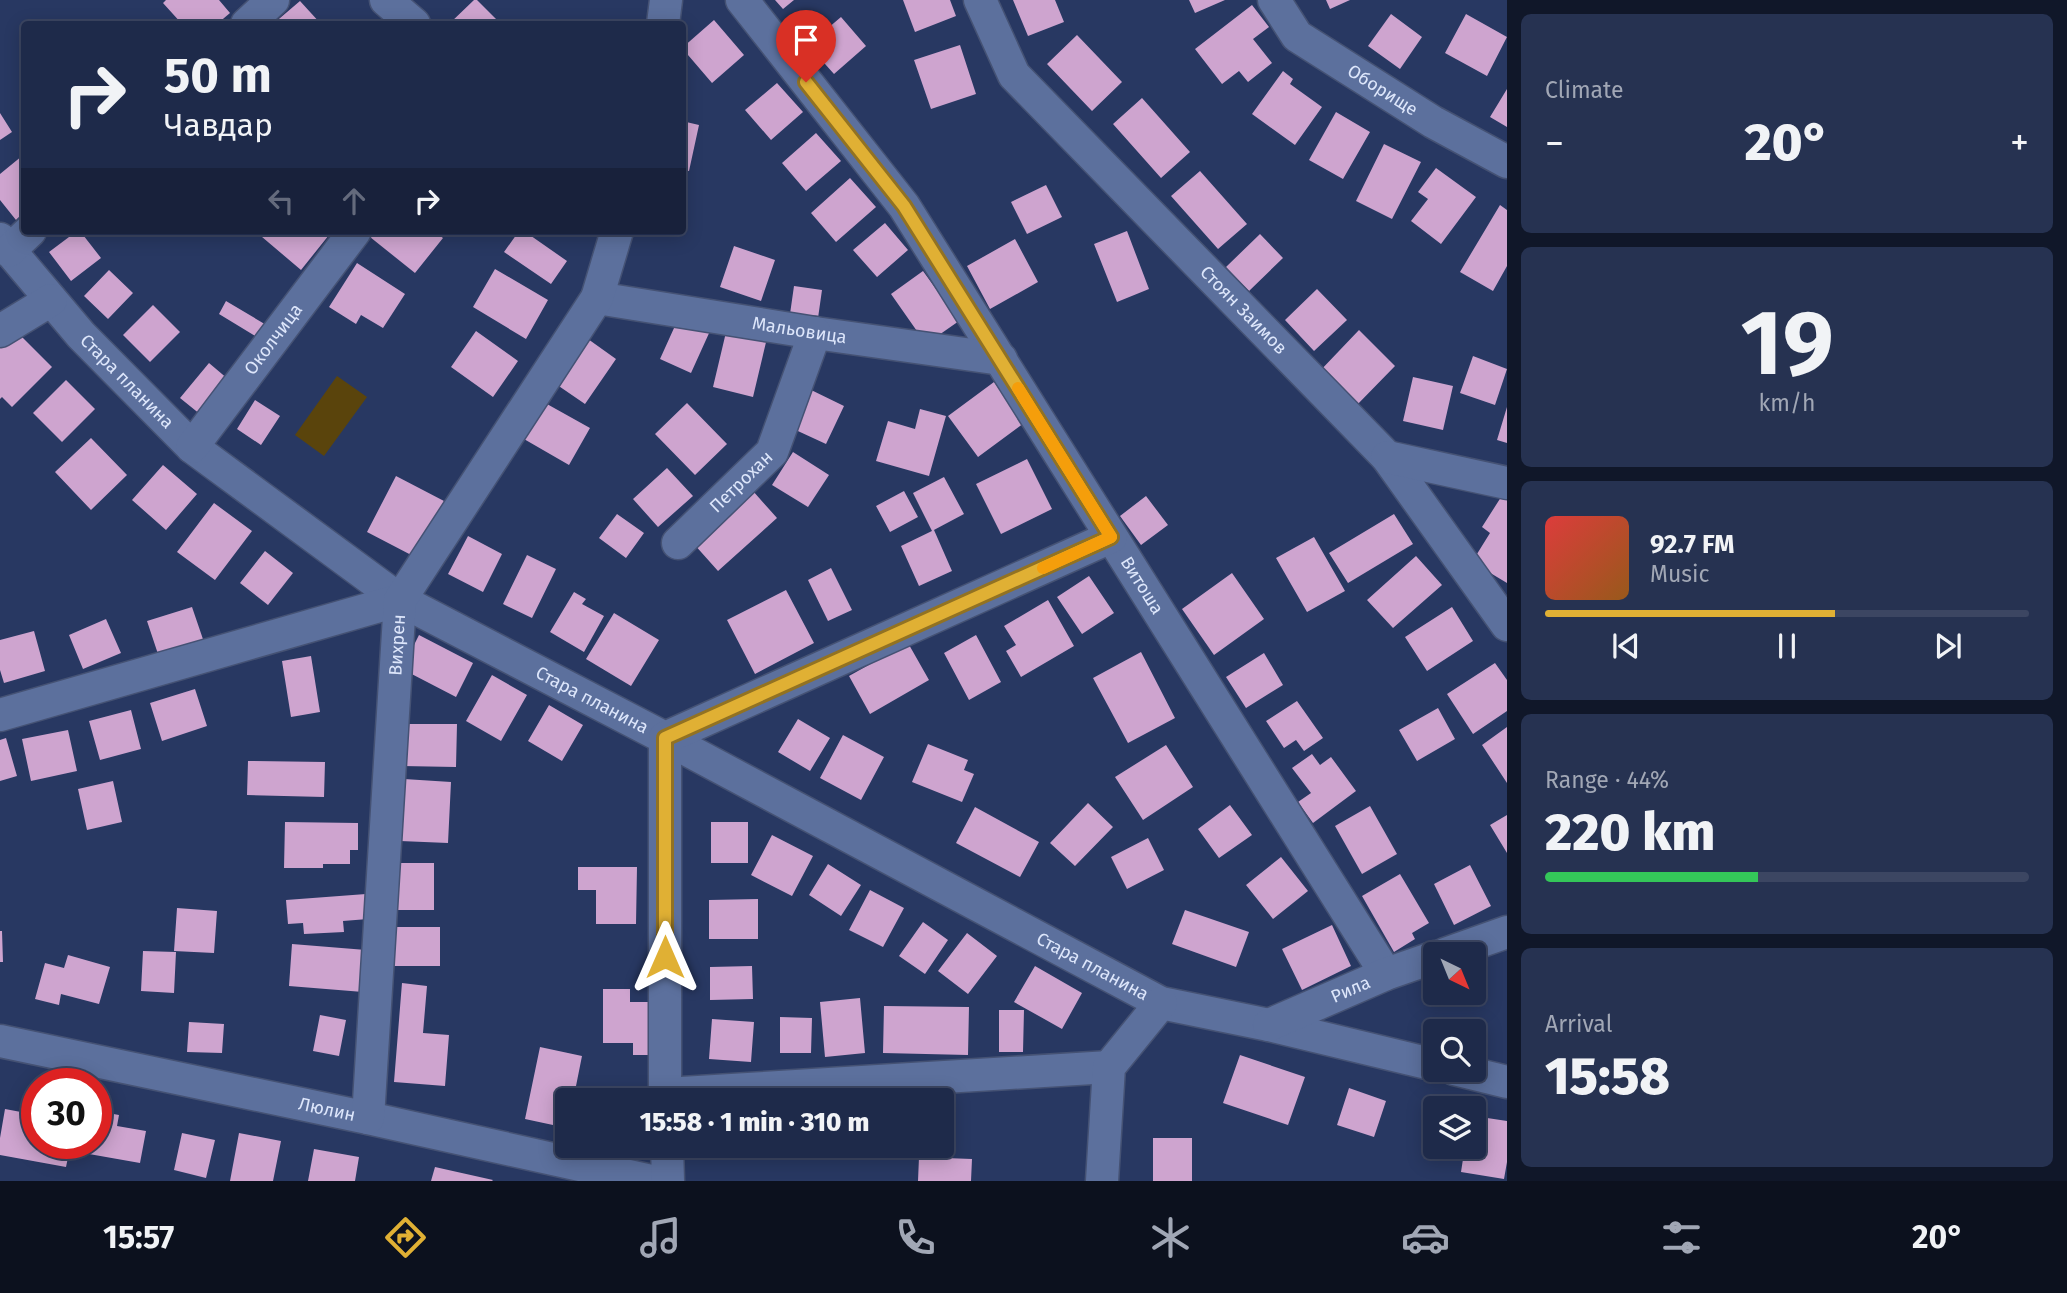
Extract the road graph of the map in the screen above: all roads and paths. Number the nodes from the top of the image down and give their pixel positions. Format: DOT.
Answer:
graph roads {
  1 [pos="273,0"];
  2 [pos="386,0"];
  3 [pos="666,0"];
  4 [pos="742,0"];
  5 [pos="980,0"];
  6 [pos="1274,0"];
  7 [pos="250,21"];
  8 [pos="410,21"];
  9 [pos="663,21"];
  10 [pos="1507,162"];
  11 [pos="352,235"];
  12 [pos="616,235"];
  13 [pos="13,240"];
  14 [pos="597,298"];
  15 [pos="51,300"];
  16 [pos="0,331"];
  17 [pos="815,333"];
  18 [pos="1000,359"];
  19 [pos="192,447"];
  20 [pos="1387,457"];
  21 [pos="1507,483"];
  22 [pos="1111,537"];
  23 [pos="678,543"];
  24 [pos="400,600"];
  25 [pos="1507,625"];
  26 [pos="0,715"];
  27 [pos="665,738"];
  28 [pos="1507,932"];
  29 [pos="1479,942"];
  30 [pos="1423,961"];
  31 [pos="1386,974"];
  32 [pos="1161,1003"];
  33 [pos="1269,1025"];
  34 [pos="0,1041"];
  35 [pos="1423,1062"];
  36 [pos="1109,1067"];
  37 [pos="1486,1077"];
  38 [pos="1507,1082"];
  39 [pos="665,1088"];
  40 [pos="798,1088"];
  41 [pos="368,1118"];
  42 [pos="667,1158"];
  43 [pos="652,1181"];
  44 [pos="668,1181"];
  45 [pos="1102,1181"];
  1 -- 7 [label="street"];
  2 -- 8 [label="street"];
  3 -- 9 [label="street"];
  4 -- 18 [label="street, Витоша"];
  5 -- 20 [label="street, Стоян Заимов"];
  6 -- 10 [label="street, Оборище"];
  11 -- 19 [label="street, Околчица"];
  12 -- 14 [label="street, Вихрен"];
  13 -- 15 [label="street, Стара планина"];
  14 -- 17 [label="street, Мальовица"];
  14 -- 24 [label="street, Вихрен"];
  15 -- 16 [label="street"];
  15 -- 19 [label="street, Стара планина"];
  17 -- 18 [label="street, Мальовица"];
  17 -- 23 [label="street, Петрохан"];
  18 -- 22 [label="street, Витоша"];
  19 -- 24 [label="street, Стара планина"];
  20 -- 21 [label="street"];
  20 -- 25 [label="street, Стоян Заимов"];
  22 -- 27 [label="street"];
  22 -- 31 [label="street, Витоша"];
  24 -- 26 [label="street"];
  24 -- 27 [label="street, Стара планина"];
  24 -- 41 [label="street, Вихрен"];
  27 -- 32 [label="street, Стара планина"];
  27 -- 39 [label="street"];
  28 -- 29 [label="street"];
  30 -- 31 [label="street, Рила"];
  31 -- 33 [label="street, Рила"];
  32 -- 33 [label="street, Стара планина"];
  32 -- 36 [label="street"];
  33 -- 35 [label="street, Стара планина"];
  34 -- 41 [label="street, Люлин"];
  36 -- 40 [label="street"];
  36 -- 45 [label="street"];
  37 -- 38 [label="street"];
  41 -- 43 [label="street, Люлин"];
  42 -- 44 [label="street"];
}
